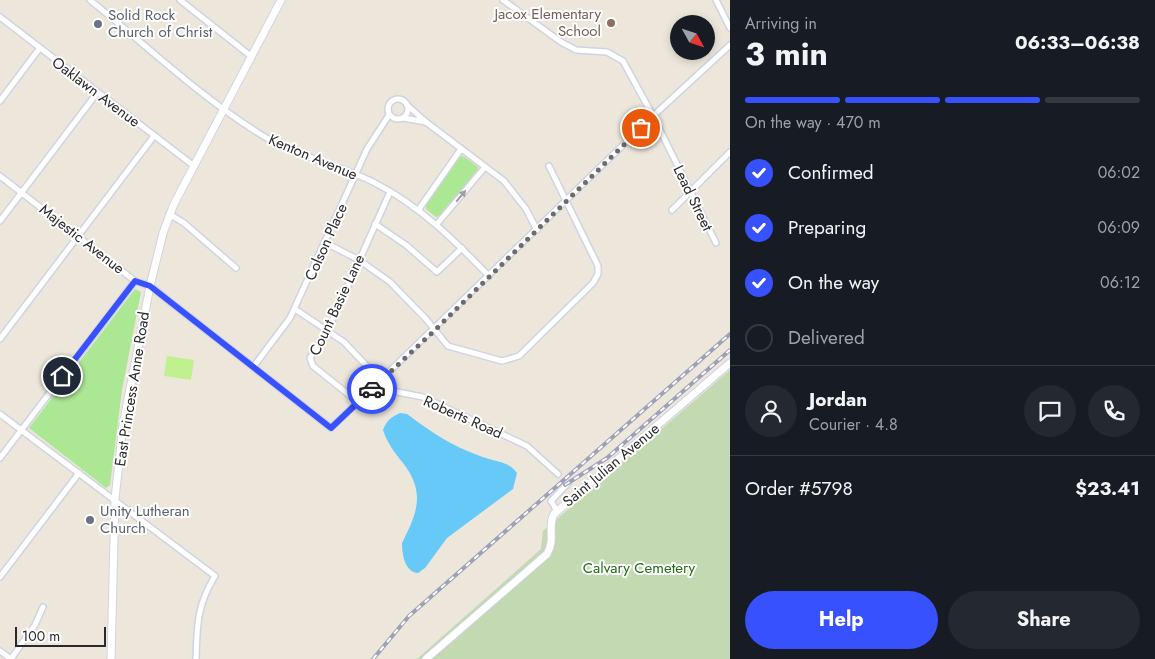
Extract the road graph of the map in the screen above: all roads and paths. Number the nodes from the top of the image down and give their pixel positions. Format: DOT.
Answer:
graph roads {
  1 [pos="90,0"];
  2 [pos="180,0"];
  3 [pos="281,0"];
  4 [pos="504,0"];
  5 [pos="716,0"];
  6 [pos="0,17"];
  7 [pos="730,28"];
  8 [pos="730,45"];
  9 [pos="40,49"];
  10 [pos="252,57"];
  11 [pos="97,93"];
  12 [pos="0,101"];
  13 [pos="407,105"];
  14 [pos="224,110"];
  15 [pos="389,115"];
  16 [pos="653,116"];
  17 [pos="403,118"];
  18 [pos="426,122"];
  19 [pos="154,136"];
  20 [pos="461,149"];
  21 [pos="730,152"];
  22 [pos="194,166"];
  23 [pos="549,166"];
  24 [pos="485,167"];
  25 [pos="356,175"];
  26 [pos="0,176"];
  27 [pos="690,191"];
  28 [pos="22,192"];
  29 [pos="390,192"];
  30 [pos="566,201"];
  31 [pos="419,209"];
  32 [pos="672,210"];
  33 [pos="170,214"];
  34 [pos="0,220"];
  35 [pos="375,224"];
  36 [pos="437,224"];
  37 [pos="537,230"];
  38 [pos="78,236"];
  39 [pos="326,243"];
  40 [pos="716,244"];
  41 [pos="462,248"];
  42 [pos="359,260"];
  43 [pos="236,268"];
  44 [pos="489,276"];
  45 [pos="135,281"];
  46 [pos="150,286"];
  47 [pos="295,309"];
  48 [pos="328,330"];
  49 [pos="435,330"];
  50 [pos="0,339"];
  51 [pos="730,363"];
  52 [pos="254,366"];
  53 [pos="380,380"];
  54 [pos="358,402"];
  55 [pos="0,414"];
  56 [pos="21,430"];
  57 [pos="0,458"];
  58 [pos="79,473"];
  59 [pos="558,474"];
  60 [pos="568,483"];
  61 [pos="116,499"];
  62 [pos="558,511"];
  63 [pos="0,576"];
  64 [pos="43,607"];
  65 [pos="0,651"];
  66 [pos="11,659"];
  67 [pos="111,659"];
  68 [pos="196,659"];
  69 [pos="426,659"];
  1 -- 14 [label="street, Kenton Avenue"];
  2 -- 10 [label="street"];
  3 -- 10 [label="main road, East Princess Anne Road"];
  4 -- 16 [label="street, Lead Street"];
  5 -- 7 [label="street"];
  6 -- 9 [label="street, Oaklawn Avenue"];
  8 -- 16 [label="street"];
  9 -- 11 [label="street, Oaklawn Avenue"];
  9 -- 12 [label="street"];
  10 -- 14 [label="main road, East Princess Anne Road"];
  11 -- 19 [label="street, Oaklawn Avenue"];
  11 -- 28 [label="street"];
  13 -- 15 [label="street"];
  13 -- 17 [label="street"];
  13 -- 18 [label="street"];
  14 -- 22 [label="main road, East Princess Anne Road"];
  14 -- 25 [label="street, Kenton Avenue"];
  15 -- 17 [label="street"];
  15 -- 25 [label="street, Colson Place"];
  16 -- 27 [label="street, Lead Street"];
  16 -- 30 [label="street"];
  17 -- 18 [label="street"];
  18 -- 20 [label="street"];
  19 -- 22 [label="street, Oaklawn Avenue"];
  19 -- 38 [label="street"];
  20 -- 24 [label="street"];
  20 -- 31 [label="street"];
  21 -- 27 [label="street"];
  22 -- 33 [label="main road, East Princess Anne Road"];
  23 -- 30 [label="street"];
  36 -- 24 [label="street, one-way"];
  24 -- 37 [label="street"];
  25 -- 29 [label="street, Kenton Avenue"];
  25 -- 39 [label="street, Colson Place"];
  26 -- 28 [label="street, Majestic Avenue"];
  27 -- 32 [label="street"];
  27 -- 40 [label="street, Lead Street"];
  28 -- 34 [label="street"];
  28 -- 38 [label="street, Majestic Avenue"];
  29 -- 31 [label="street, Kenton Avenue"];
  29 -- 35 [label="street, Count Basie Lane"];
  30 -- 37 [label="street"];
  30 -- 49 [label="street"];
  31 -- 36 [label="street, Kenton Avenue"];
  33 -- 43 [label="street"];
  33 -- 46 [label="main road, East Princess Anne Road"];
  35 -- 41 [label="street"];
  35 -- 42 [label="street, Count Basie Lane"];
  36 -- 41 [label="street, Kenton Avenue"];
  37 -- 44 [label="street"];
  38 -- 45 [label="street, Majestic Avenue"];
  38 -- 50 [label="street"];
  39 -- 42 [label="street"];
  39 -- 47 [label="street, Colson Place"];
  41 -- 44 [label="street, Kenton Avenue"];
  42 -- 48 [label="street, Count Basie Lane"];
  42 -- 49 [label="street"];
  44 -- 49 [label="street"];
  45 -- 46 [label="street, Majestic Avenue"];
  45 -- 56 [label="street"];
  46 -- 52 [label="street, Majestic Avenue"];
  46 -- 61 [label="main road, East Princess Anne Road"];
  47 -- 48 [label="street, Roberts Road"];
  47 -- 52 [label="street, Colson Place"];
  48 -- 53 [label="street, Roberts Road"];
  48 -- 54 [label="street, Count Basie Lane"];
  49 -- 53 [label="street"];
  51 -- 62 [label="main road, Saint Julian Avenue"];
  52 -- 54 [label="street, Majestic Avenue"];
  53 -- 54 [label="street"];
  53 -- 59 [label="street, Roberts Road"];
  55 -- 56 [label="street"];
  56 -- 57 [label="street"];
  56 -- 58 [label="street"];
  58 -- 61 [label="street"];
  58 -- 63 [label="street"];
  60 -- 62 [label="street"];
  61 -- 67 [label="main road, East Princess Anne Road"];
  61 -- 68 [label="street"];
  62 -- 69 [label="main road, Saint Julian Avenue"];
  64 -- 66 [label="street"];
  65 -- 66 [label="street"];
}
